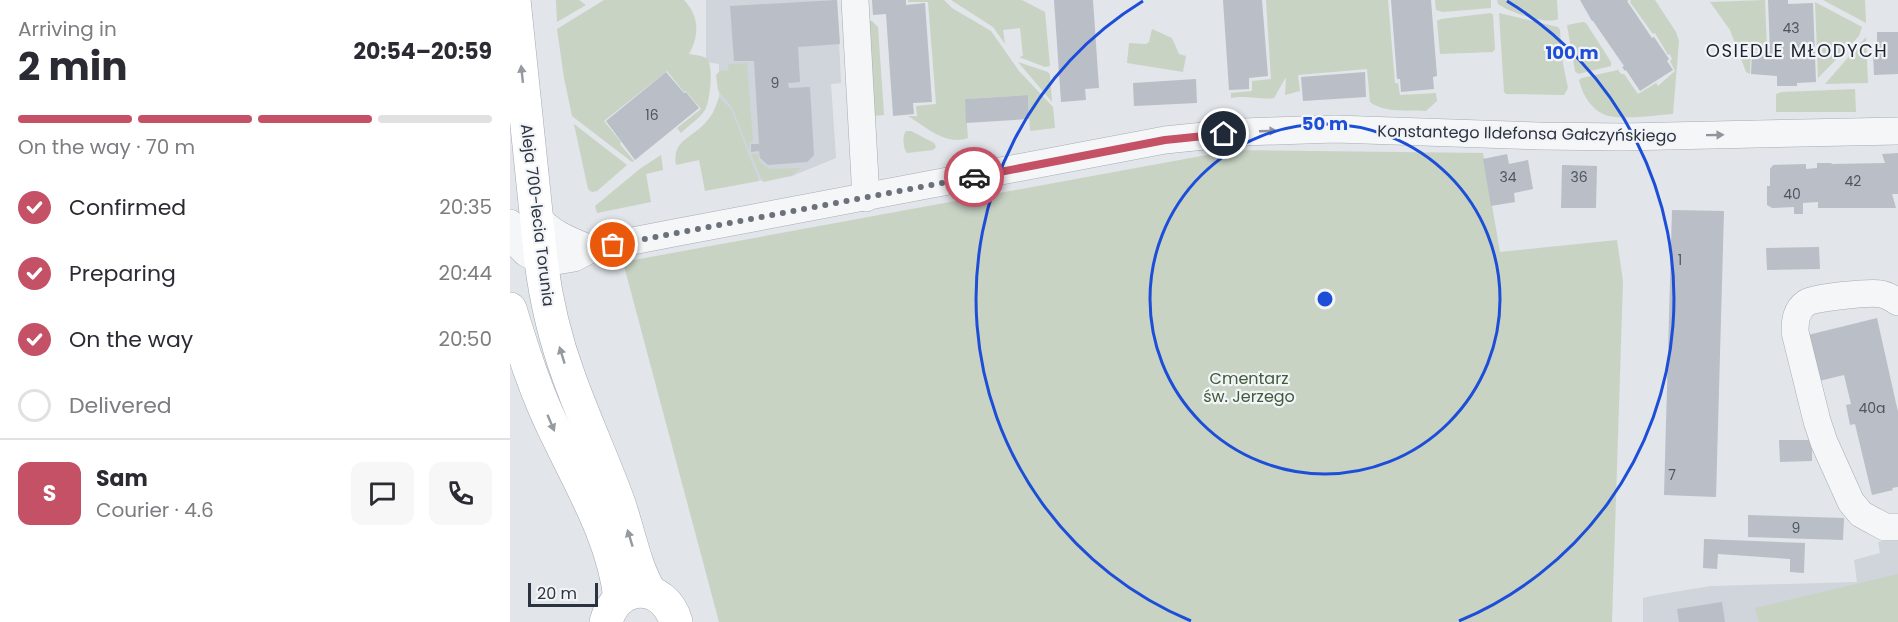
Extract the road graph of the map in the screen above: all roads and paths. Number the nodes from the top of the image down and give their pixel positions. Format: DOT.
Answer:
graph roads {
  1 [pos="514,0"];
  2 [pos="855,0"];
  3 [pos="1898,131"];
  4 [pos="867,198"];
  5 [pos="523,220"];
  6 [pos="591,249"];
  7 [pos="541,261"];
  8 [pos="1898,302"];
  9 [pos="510,309"];
  10 [pos="1898,527"];
  11 [pos="626,604"];
  12 [pos="676,622"];
  5 -- 1 [label="main road, Aleja 700-lecia Torunia, one-way"];
  2 -- 4 [label="street"];
  4 -- 3 [label="street, Konstantego Ildefonsa Gałczyńskiego, one-way"];
  4 -- 6 [label="street, Konstantego Ildefonsa Gałczyńskiego"];
  5 -- 6 [label="street"];
  5 -- 7 [label="main road, Aleja 700-lecia Torunia"];
  6 -- 7 [label="street, Konstantego Ildefonsa Gałczyńskiego"];
  11 -- 7 [label="main road, Aleja 700-lecia Torunia, one-way"];
  8 -- 10 [label="street"];
  9 -- 11 [label="main road, one-way"];
  11 -- 12 [label="main road"];
}
